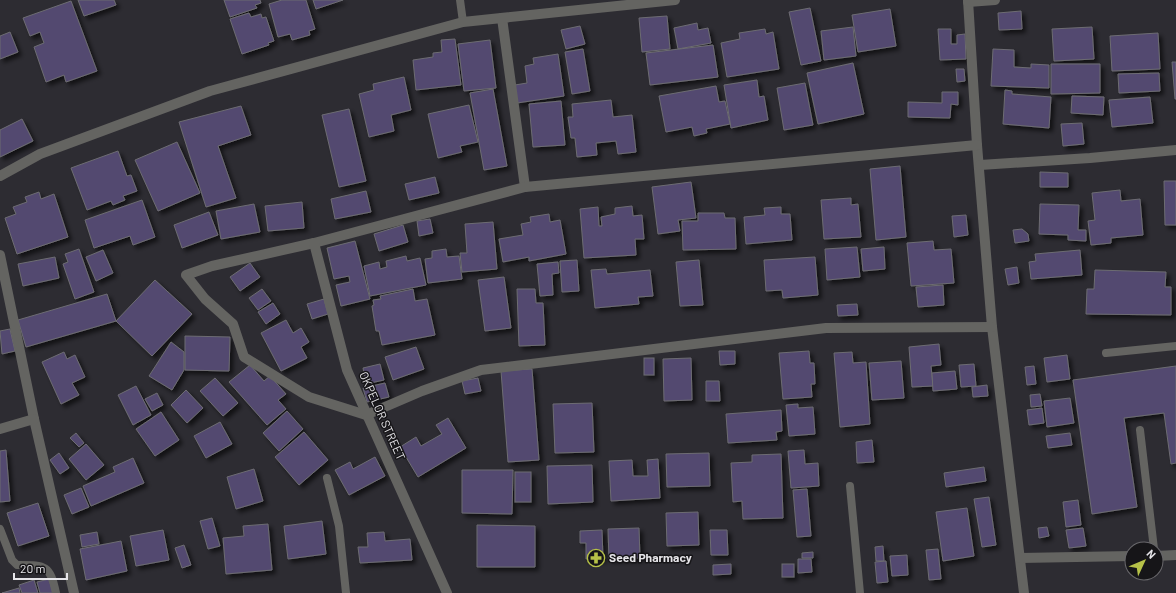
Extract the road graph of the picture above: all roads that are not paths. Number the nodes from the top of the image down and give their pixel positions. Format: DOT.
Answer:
graph roads {
  1 [pos="460,0"];
  2 [pos="675,0"];
  3 [pos="995,0"];
  4 [pos="968,1"];
  5 [pos="502,18"];
  6 [pos="463,22"];
  7 [pos="977,145"];
  8 [pos="1176,150"];
  9 [pos="980,165"];
  10 [pos="0,176"];
  11 [pos="525,187"];
  12 [pos="314,243"];
  13 [pos="0,255"];
  14 [pos="992,327"];
  15 [pos="1176,346"];
  16 [pos="1106,353"];
  17 [pos="366,415"];
  18 [pos="34,419"];
  19 [pos="0,429"];
  20 [pos="1140,430"];
  21 [pos="327,478"];
  22 [pos="850,486"];
  23 [pos="0,529"];
  24 [pos="1153,541"];
  25 [pos="1176,555"];
  26 [pos="1124,556"];
  27 [pos="1164,556"];
  28 [pos="1020,558"];
  29 [pos="56,593"];
  30 [pos="74,593"];
  31 [pos="346,593"];
  32 [pos="447,593"];
  33 [pos="860,593"];
  34 [pos="1024,593"];
  1 -- 6 [label="lane"];
  2 -- 5 [label="street"];
  3 -- 4 [label="street"];
  4 -- 7 [label="street"];
  5 -- 6 [label="street"];
  5 -- 11 [label="street"];
  6 -- 10 [label="street"];
  7 -- 9 [label="street"];
  7 -- 11 [label="street"];
  8 -- 9 [label="street"];
  9 -- 14 [label="street"];
  11 -- 12 [label="street"];
  12 -- 17 [label="street, OKPELOR STREET"];
  12 -- 17 [label="street"];
  13 -- 18 [label="street"];
  14 -- 17 [label="street"];
  14 -- 28 [label="street"];
  15 -- 16 [label="lane"];
  17 -- 32 [label="street, OKPELOR STREET"];
  18 -- 19 [label="street"];
  18 -- 30 [label="street"];
  20 -- 24 [label="lane"];
  21 -- 31 [label="lane"];
  22 -- 33 [label="lane"];
  23 -- 29 [label="lane"];
  25 -- 27 [label="street"];
  26 -- 28 [label="street"];
  28 -- 34 [label="street"];
}
